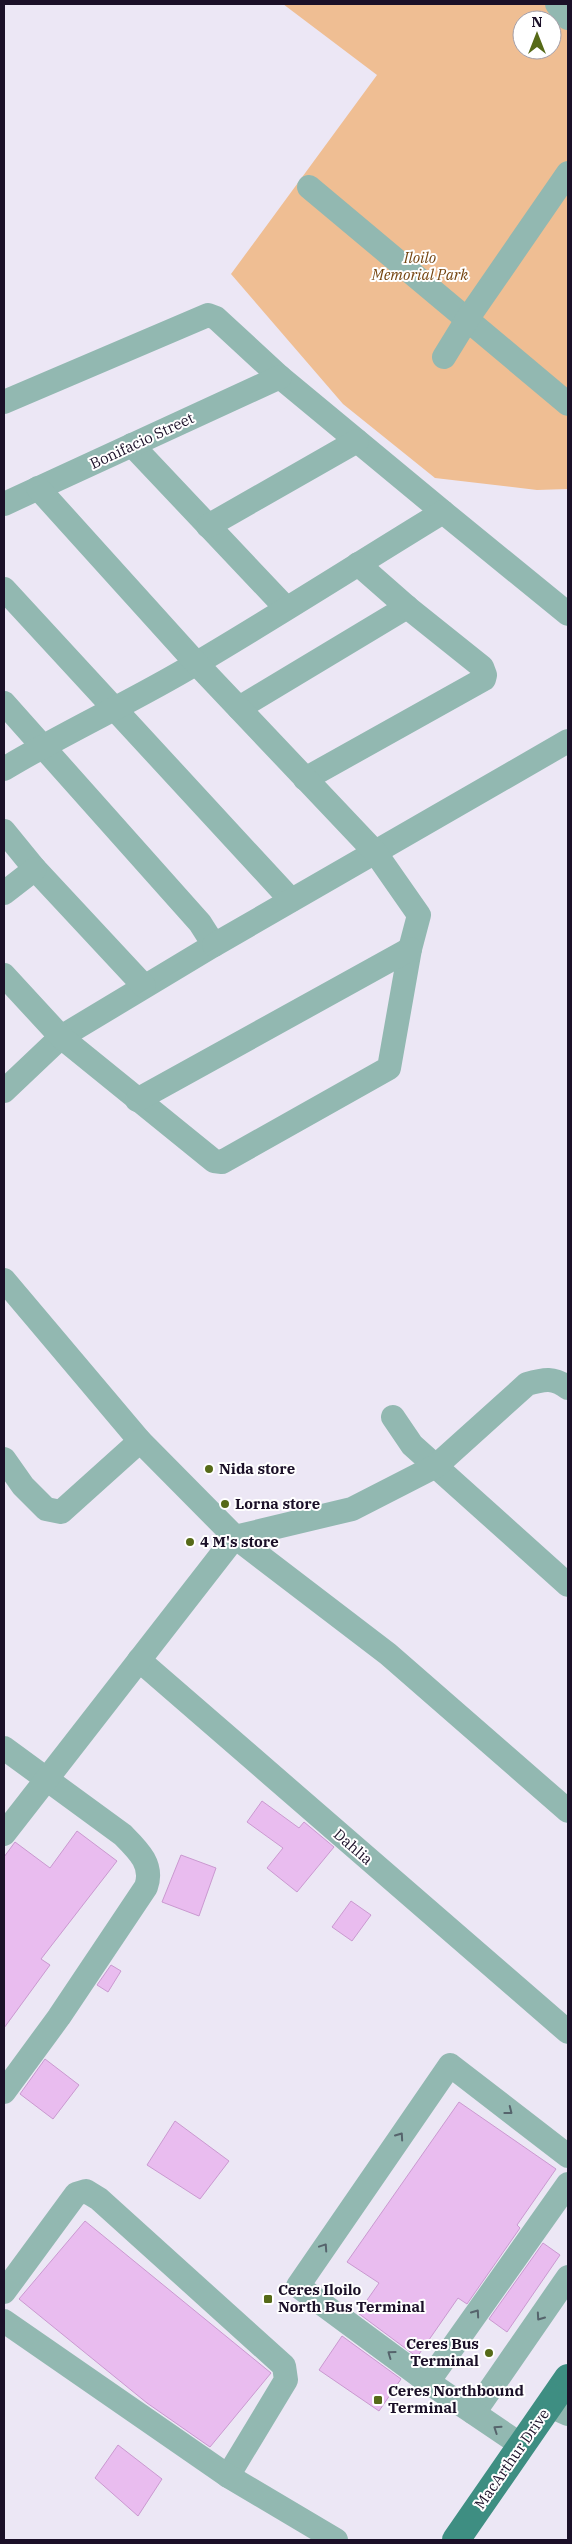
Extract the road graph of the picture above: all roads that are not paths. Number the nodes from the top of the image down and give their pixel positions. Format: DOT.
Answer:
graph roads {
  1 [pos="557,4"];
  2 [pos="568,18"];
  3 [pos="568,173"];
  4 [pos="309,188"];
  5 [pos="468,318"];
  6 [pos="444,356"];
  7 [pos="280,377"];
  8 [pos="4,402"];
  9 [pos="568,404"];
  10 [pos="357,441"];
  11 [pos="132,445"];
  12 [pos="38,488"];
  13 [pos="4,504"];
  14 [pos="443,512"];
  15 [pos="208,526"];
  16 [pos="358,564"];
  17 [pos="4,589"];
  18 [pos="407,607"];
  19 [pos="286,608"];
  20 [pos="568,614"];
  21 [pos="196,664"];
  22 [pos="4,703"];
  23 [pos="239,708"];
  24 [pos="116,709"];
  25 [pos="568,741"];
  26 [pos="43,746"];
  27 [pos="4,769"];
  28 [pos="305,779"];
  29 [pos="4,831"];
  30 [pos="375,852"];
  31 [pos="35,869"];
  32 [pos="4,893"];
  33 [pos="291,900"];
  34 [pos="214,945"];
  35 [pos="410,949"];
  36 [pos="4,975"];
  37 [pos="144,986"];
  38 [pos="61,1037"];
  39 [pos="4,1091"];
  40 [pos="137,1100"];
  41 [pos="4,1280"];
  42 [pos="568,1388"];
  43 [pos="393,1417"];
  44 [pos="140,1441"];
  45 [pos="4,1459"];
  46 [pos="436,1466"];
  47 [pos="235,1537"];
  48 [pos="568,1585"];
  49 [pos="139,1660"];
  50 [pos="4,1748"];
  51 [pos="46,1780"];
  52 [pos="568,1811"];
  53 [pos="4,1834"];
  54 [pos="568,2032"];
  55 [pos="4,2092"];
  56 [pos="568,2156"];
  57 [pos="568,2184"];
  58 [pos="568,2277"];
  59 [pos="4,2292"];
  60 [pos="4,2321"];
  61 [pos="568,2378"];
  62 [pos="428,2382"];
  63 [pos="559,2410"];
  64 [pos="474,2413"];
  65 [pos="521,2445"];
  66 [pos="228,2476"];
  67 [pos="461,2539"];
  68 [pos="336,2540"];
  1 -- 2 [label="street"];
  3 -- 5 [label="street"];
  4 -- 5 [label="street"];
  5 -- 6 [label="street"];
  5 -- 9 [label="street"];
  7 -- 8 [label="street"];
  7 -- 10 [label="street"];
  7 -- 11 [label="street, Bonifacio Street"];
  10 -- 14 [label="street"];
  10 -- 15 [label="street"];
  11 -- 12 [label="street, Bonifacio Street"];
  11 -- 15 [label="street"];
  12 -- 13 [label="street, Bonifacio Street"];
  12 -- 21 [label="street"];
  14 -- 16 [label="street"];
  14 -- 20 [label="street"];
  15 -- 19 [label="street"];
  16 -- 18 [label="street"];
  16 -- 19 [label="street"];
  17 -- 24 [label="street"];
  18 -- 23 [label="street"];
  18 -- 28 [label="street"];
  19 -- 21 [label="street"];
  21 -- 23 [label="street"];
  21 -- 24 [label="street"];
  22 -- 26 [label="street"];
  23 -- 28 [label="street"];
  24 -- 26 [label="street"];
  24 -- 33 [label="street"];
  25 -- 30 [label="street"];
  26 -- 27 [label="street"];
  26 -- 34 [label="street"];
  28 -- 30 [label="street"];
  29 -- 31 [label="street"];
  30 -- 33 [label="street"];
  30 -- 35 [label="street"];
  31 -- 32 [label="street"];
  31 -- 37 [label="street"];
  33 -- 34 [label="street"];
  34 -- 37 [label="street"];
  35 -- 40 [label="street"];
  35 -- 40 [label="street"];
  36 -- 38 [label="street"];
  37 -- 38 [label="street"];
  38 -- 39 [label="street"];
  38 -- 40 [label="street"];
  41 -- 44 [label="street"];
  42 -- 46 [label="street"];
  43 -- 46 [label="street"];
  44 -- 45 [label="street"];
  44 -- 47 [label="street"];
  46 -- 47 [label="street"];
  46 -- 48 [label="street"];
  47 -- 49 [label="street"];
  47 -- 52 [label="street"];
  49 -- 51 [label="street"];
  49 -- 54 [label="street, Dahlia"];
  50 -- 51 [label="street"];
  51 -- 53 [label="street"];
  51 -- 55 [label="street"];
  62 -- 56 [label="street, one-way"];
  62 -- 57 [label="street, one-way"];
  58 -- 64 [label="street, one-way"];
  59 -- 66 [label="street"];
  60 -- 66 [label="street"];
  61 -- 63 [label="main road, MacArthur Drive"];
  62 -- 64 [label="street"];
  63 -- 65 [label="main road, MacArthur Drive"];
  65 -- 64 [label="street, one-way"];
  65 -- 67 [label="main road, MacArthur Drive"];
  66 -- 68 [label="street"];
}
